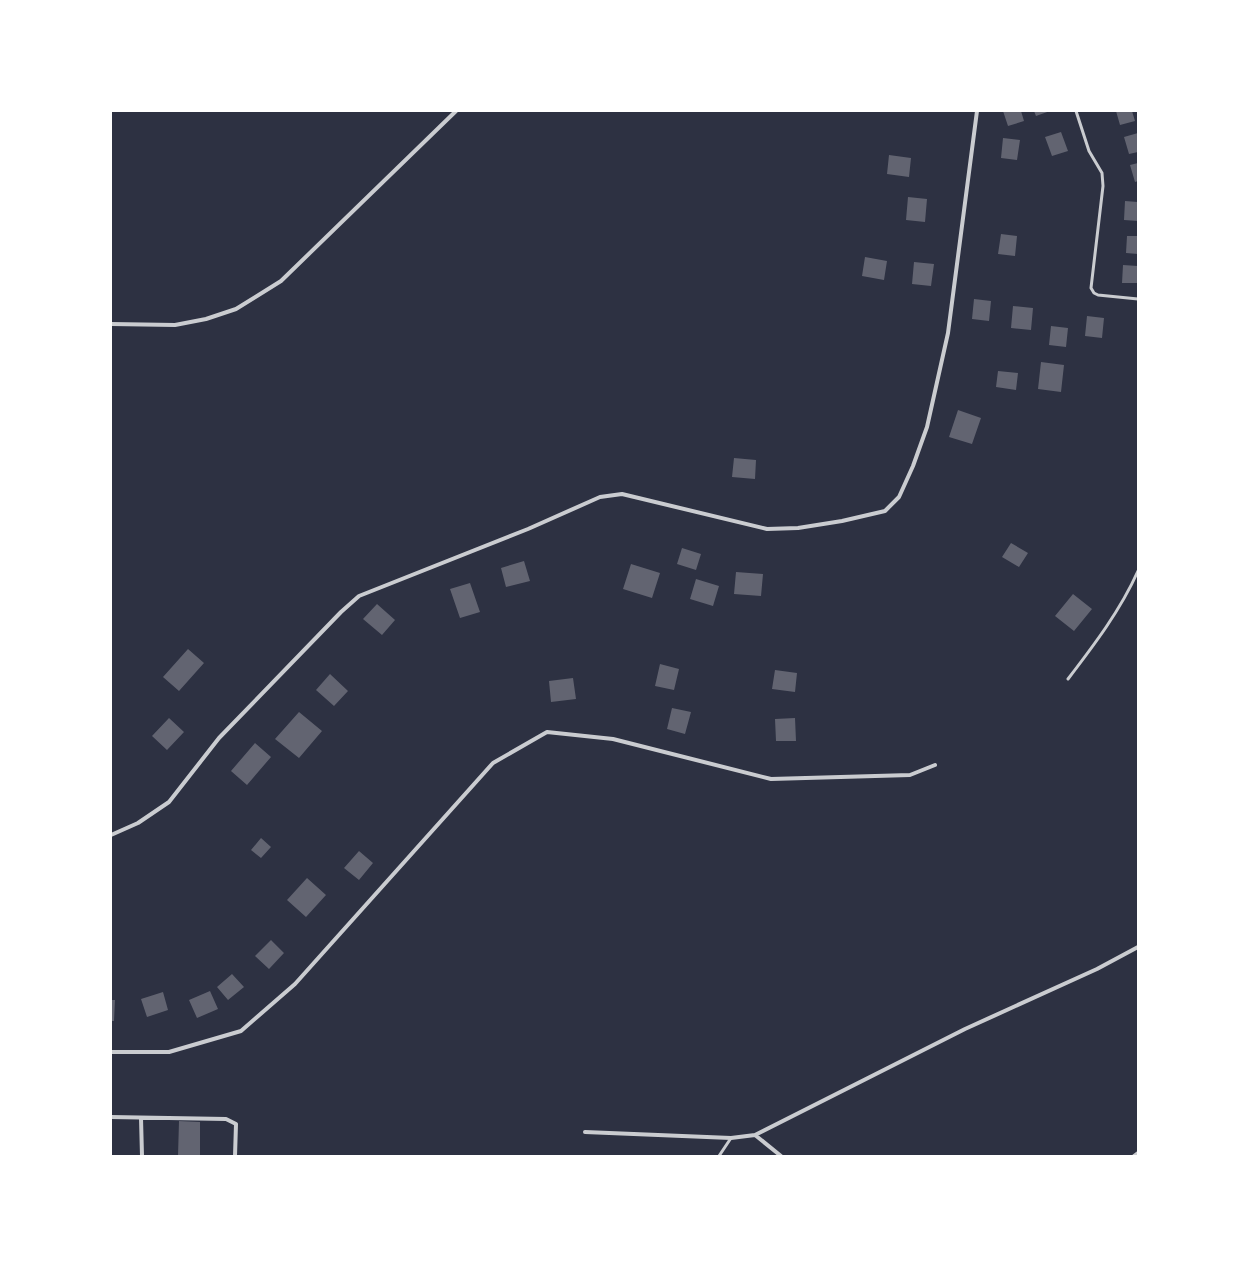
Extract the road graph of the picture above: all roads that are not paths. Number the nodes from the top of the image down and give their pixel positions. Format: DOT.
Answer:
graph roads {
  1 [pos="456,111"];
  2 [pos="977,111"];
  3 [pos="1076,111"];
  4 [pos="1138,299"];
  5 [pos="111,324"];
  6 [pos="1138,571"];
  7 [pos="1068,679"];
  8 [pos="935,765"];
  9 [pos="111,835"];
  10 [pos="1138,947"];
  11 [pos="111,1052"];
  12 [pos="111,1117"];
  13 [pos="141,1118"];
  14 [pos="585,1132"];
  15 [pos="755,1135"];
  16 [pos="732,1138"];
  17 [pos="1138,1153"];
  18 [pos="142,1156"];
  19 [pos="235,1156"];
  20 [pos="720,1156"];
  21 [pos="781,1156"];
  22 [pos="1134,1156"];
  1 -- 5 [label="street"];
  2 -- 9 [label="street"];
  3 -- 4 [label="lane"];
  6 -- 7 [label="lane"];
  8 -- 11 [label="street"];
  10 -- 15 [label="street"];
  12 -- 13 [label="street"];
  13 -- 18 [label="street"];
  13 -- 19 [label="street"];
  14 -- 16 [label="street"];
  15 -- 16 [label="street"];
  15 -- 21 [label="street"];
  16 -- 20 [label="lane"];
  17 -- 22 [label="street"];
}
